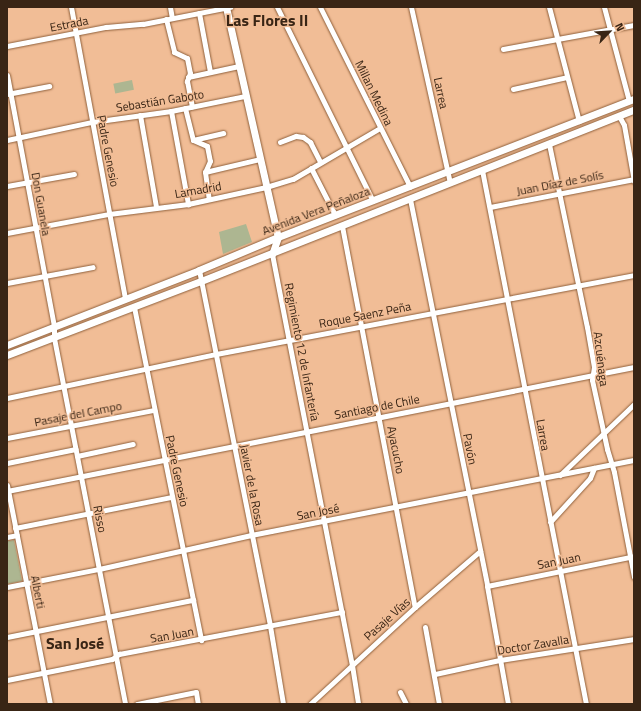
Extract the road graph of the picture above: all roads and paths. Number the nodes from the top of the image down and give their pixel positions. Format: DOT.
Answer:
graph roads {
  1 [pos="71,7"];
  2 [pos="170,7"];
  3 [pos="228,7"];
  4 [pos="277,7"];
  5 [pos="320,7"];
  6 [pos="411,7"];
  7 [pos="549,7"];
  8 [pos="604,7"];
  9 [pos="198,13"];
  10 [pos="172,18"];
  11 [pos="166,19"];
  12 [pos="634,25"];
  13 [pos="610,29"];
  14 [pos="76,32"];
  15 [pos="557,38"];
  16 [pos="7,46"];
  17 [pos="503,49"];
  18 [pos="239,66"];
  19 [pos="210,72"];
  20 [pos="7,75"];
  21 [pos="188,77"];
  22 [pos="567,77"];
  23 [pos="49,86"];
  24 [pos="513,89"];
  25 [pos="9,93"];
  26 [pos="246,96"];
  27 [pos="632,100"];
  28 [pos="192,107"];
  29 [pos="185,108"];
  30 [pos="634,110"];
  31 [pos="171,111"];
  32 [pos="140,115"];
  33 [pos="619,116"];
  34 [pos="579,121"];
  35 [pos="92,122"];
  36 [pos="380,128"];
  37 [pos="223,134"];
  38 [pos="18,138"];
  39 [pos="7,140"];
  40 [pos="193,140"];
  41 [pos="280,142"];
  42 [pos="549,144"];
  43 [pos="346,147"];
  44 [pos="260,159"];
  45 [pos="320,162"];
  46 [pos="311,168"];
  47 [pos="482,170"];
  48 [pos="205,172"];
  49 [pos="448,172"];
  50 [pos="74,174"];
  51 [pos="634,180"];
  52 [pos="27,182"];
  53 [pos="450,183"];
  54 [pos="7,186"];
  55 [pos="266,187"];
  56 [pos="410,187"];
  57 [pos="560,194"];
  58 [pos="209,199"];
  59 [pos="410,199"];
  60 [pos="373,201"];
  61 [pos="188,204"];
  62 [pos="156,207"];
  63 [pos="490,207"];
  64 [pos="109,214"];
  65 [pos="335,215"];
  66 [pos="342,226"];
  67 [pos="36,228"];
  68 [pos="7,233"];
  69 [pos="278,237"];
  70 [pos="272,254"];
  71 [pos="93,267"];
  72 [pos="199,270"];
  73 [pos="634,274"];
  74 [pos="44,276"];
  75 [pos="201,281"];
  76 [pos="7,283"];
  77 [pos="579,284"];
  78 [pos="507,298"];
  79 [pos="125,299"];
  80 [pos="134,307"];
  81 [pos="434,312"];
  82 [pos="362,326"];
  83 [pos="54,327"];
  84 [pos="54,338"];
  85 [pos="288,340"];
  86 [pos="7,345"];
  87 [pos="216,354"];
  88 [pos="7,355"];
  89 [pos="634,367"];
  90 [pos="145,368"];
  91 [pos="593,374"];
  92 [pos="64,387"];
  93 [pos="525,389"];
  94 [pos="7,398"];
  95 [pos="451,403"];
  96 [pos="634,404"];
  97 [pos="154,410"];
  98 [pos="379,417"];
  99 [pos="72,426"];
  100 [pos="306,431"];
  101 [pos="603,432"];
  102 [pos="7,438"];
  103 [pos="132,444"];
  104 [pos="234,445"];
  105 [pos="76,449"];
  106 [pos="78,456"];
  107 [pos="164,459"];
  108 [pos="634,460"];
  109 [pos="7,463"];
  110 [pos="612,464"];
  111 [pos="594,468"];
  112 [pos="559,475"];
  113 [pos="82,476"];
  114 [pos="541,479"];
  115 [pos="7,489"];
  116 [pos="469,493"];
  117 [pos="172,497"];
  118 [pos="396,507"];
  119 [pos="89,514"];
  120 [pos="324,521"];
  121 [pos="550,522"];
  122 [pos="15,528"];
  123 [pos="17,535"];
  124 [pos="251,535"];
  125 [pos="7,537"];
  126 [pos="182,549"];
  127 [pos="480,551"];
  128 [pos="632,557"];
  129 [pos="99,569"];
  130 [pos="560,570"];
  131 [pos="634,577"];
  132 [pos="27,583"];
  133 [pos="487,586"];
  134 [pos="7,587"];
  135 [pos="193,600"];
  136 [pos="415,607"];
  137 [pos="342,612"];
  138 [pos="108,617"];
  139 [pos="270,626"];
  140 [pos="425,627"];
  141 [pos="36,632"];
  142 [pos="7,637"];
  143 [pos="634,639"];
  144 [pos="202,640"];
  145 [pos="576,648"];
  146 [pos="116,656"];
  147 [pos="500,660"];
  148 [pos="352,664"];
  149 [pos="44,673"];
  150 [pos="435,674"];
  151 [pos="7,680"];
  152 [pos="400,692"];
  153 [pos="358,702"];
  154 [pos="50,704"];
  155 [pos="125,704"];
  156 [pos="137,704"];
  157 [pos="198,704"];
  158 [pos="283,704"];
  159 [pos="310,704"];
  160 [pos="352,704"];
  161 [pos="406,704"];
  162 [pos="439,704"];
  163 [pos="508,704"];
  164 [pos="586,704"];
  1 -- 14 [label="street, Padre Genesio"];
  2 -- 10 [label="street"];
  3 -- 9 [label="street, Estrada"];
  3 -- 18 [label="main road"];
  4 -- 43 [label="street"];
  5 -- 36 [label="street, Millan Medina"];
  6 -- 49 [label="street, Larrea"];
  7 -- 15 [label="street"];
  8 -- 13 [label="street"];
  9 -- 10 [label="street, Estrada"];
  9 -- 19 [label="street"];
  10 -- 11 [label="street, Estrada"];
  11 -- 14 [label="street, Estrada"];
  11 -- 21 [label="street"];
  12 -- 13 [label="street"];
  13 -- 15 [label="street"];
  13 -- 27 [label="street"];
  14 -- 16 [label="street, Estrada"];
  14 -- 35 [label="street, Padre Genesio"];
  15 -- 17 [label="street"];
  15 -- 22 [label="street"];
  18 -- 19 [label="street"];
  18 -- 26 [label="main road"];
  19 -- 21 [label="street"];
  20 -- 25 [label="street, Don Guanela"];
  21 -- 28 [label="street"];
  22 -- 24 [label="street"];
  22 -- 34 [label="street"];
  23 -- 25 [label="street"];
  25 -- 38 [label="street, Don Guanela"];
  26 -- 28 [label="street, Sebastián Gaboto"];
  26 -- 44 [label="main road"];
  27 -- 34 [label="main road, Avenida Vera Peñaloza"];
  28 -- 29 [label="street, Sebastián Gaboto"];
  29 -- 31 [label="street, Sebastián Gaboto"];
  29 -- 40 [label="street"];
  30 -- 33 [label="main road, Avenida Vera Peñaloza"];
  31 -- 32 [label="street, Sebastián Gaboto"];
  31 -- 61 [label="street"];
  32 -- 35 [label="street, Sebastián Gaboto"];
  32 -- 62 [label="street"];
  33 -- 42 [label="main road, Avenida Vera Peñaloza"];
  33 -- 51 [label="street"];
  34 -- 49 [label="main road, Avenida Vera Peñaloza"];
  35 -- 38 [label="street, Sebastián Gaboto"];
  35 -- 64 [label="street, Padre Genesio"];
  36 -- 43 [label="street, Lamadrid"];
  36 -- 56 [label="street, Millan Medina"];
  37 -- 40 [label="street"];
  38 -- 39 [label="street, Sebastián Gaboto"];
  38 -- 52 [label="street, Don Guanela"];
  40 -- 48 [label="street"];
  41 -- 45 [label="street"];
  42 -- 47 [label="main road, Avenida Vera Peñaloza"];
  42 -- 57 [label="street, Azcuénaga"];
  43 -- 45 [label="street, Lamadrid"];
  43 -- 60 [label="street"];
  44 -- 48 [label="street"];
  44 -- 55 [label="main road"];
  45 -- 46 [label="street, Lamadrid"];
  46 -- 55 [label="street, Lamadrid"];
  46 -- 65 [label="street"];
  47 -- 53 [label="main road, Avenida Vera Peñaloza"];
  47 -- 63 [label="street, Larrea"];
  48 -- 58 [label="street"];
  49 -- 53 [label="street, Larrea"];
  49 -- 56 [label="main road, Avenida Vera Peñaloza"];
  50 -- 52 [label="street"];
  51 -- 57 [label="street, Juan Díaz de Solís"];
  52 -- 54 [label="street"];
  52 -- 67 [label="street, Don Guanela"];
  53 -- 59 [label="main road, Avenida Vera Peñaloza"];
  55 -- 58 [label="street, Lamadrid"];
  55 -- 69 [label="main road"];
  56 -- 60 [label="main road, Avenida Vera Peñaloza"];
  57 -- 63 [label="street, Juan Díaz de Solís"];
  57 -- 77 [label="street, Azcuénaga"];
  58 -- 61 [label="street, Lamadrid"];
  59 -- 66 [label="main road, Avenida Vera Peñaloza"];
  59 -- 81 [label="street, Pavón"];
  60 -- 65 [label="main road, Avenida Vera Peñaloza"];
  61 -- 62 [label="street, Lamadrid"];
  62 -- 64 [label="street, Lamadrid"];
  63 -- 78 [label="street, Larrea"];
  64 -- 67 [label="street, Lamadrid"];
  64 -- 79 [label="street, Padre Genesio"];
  65 -- 69 [label="main road, Avenida Vera Peñaloza"];
  66 -- 70 [label="main road, Avenida Vera Peñaloza"];
  66 -- 82 [label="street, Ayacucho"];
  67 -- 68 [label="street, Lamadrid"];
  67 -- 74 [label="street, Don Guanela"];
  69 -- 70 [label="main road, Regimiento 12 de Infantería"];
  69 -- 72 [label="main road, Avenida Vera Peñaloza"];
  70 -- 75 [label="main road, Avenida Vera Peñaloza"];
  70 -- 85 [label="street, Regimiento 12 de Infantería"];
  71 -- 74 [label="street"];
  72 -- 75 [label="street, Javier de la Rosa"];
  72 -- 79 [label="main road, Avenida Vera Peñaloza"];
  73 -- 77 [label="street, Roque Saenz Peña"];
  74 -- 76 [label="street"];
  74 -- 83 [label="street, Don Guanela"];
  75 -- 80 [label="main road, Avenida Vera Peñaloza"];
  75 -- 87 [label="street, Javier de la Rosa"];
  77 -- 78 [label="street, Roque Saenz Peña"];
  77 -- 91 [label="street, Azcuénaga"];
  78 -- 81 [label="street, Roque Saenz Peña"];
  78 -- 93 [label="street, Larrea"];
  79 -- 83 [label="main road, Avenida Vera Peñaloza"];
  80 -- 84 [label="main road, Avenida Vera Peñaloza"];
  80 -- 90 [label="street, Padre Genesio"];
  81 -- 82 [label="street, Roque Saenz Peña"];
  81 -- 95 [label="street, Pavón"];
  82 -- 85 [label="street, Roque Saenz Peña"];
  82 -- 98 [label="street, Ayacucho"];
  83 -- 84 [label="street, Don Guanela"];
  83 -- 86 [label="main road, Avenida Vera Peñaloza"];
  84 -- 88 [label="main road, Avenida Vera Peñaloza"];
  84 -- 92 [label="street, Risso"];
  85 -- 87 [label="street, Roque Saenz Peña"];
  85 -- 100 [label="street, Regimiento 12 de Infantería"];
  87 -- 90 [label="street, Roque Saenz Peña"];
  87 -- 104 [label="street, Javier de la Rosa"];
  89 -- 91 [label="street, Santiago de Chile"];
  90 -- 92 [label="street, Roque Saenz Peña"];
  90 -- 97 [label="street, Padre Genesio"];
  91 -- 93 [label="street, Santiago de Chile"];
  91 -- 101 [label="street, Azcuénaga"];
  92 -- 94 [label="street, Roque Saenz Peña"];
  92 -- 99 [label="street, Risso"];
  93 -- 95 [label="street, Santiago de Chile"];
  93 -- 114 [label="street, Larrea"];
  95 -- 98 [label="street, Santiago de Chile"];
  95 -- 116 [label="street, Pavón"];
  96 -- 101 [label="street"];
  97 -- 99 [label="street, Pasaje del Campo"];
  97 -- 107 [label="street, Padre Genesio"];
  98 -- 100 [label="street, Santiago de Chile"];
  98 -- 118 [label="street, Ayacucho"];
  99 -- 102 [label="street, Pasaje del Campo"];
  99 -- 105 [label="street, Risso"];
  100 -- 104 [label="street, Santiago de Chile"];
  100 -- 120 [label="street, Regimiento 12 de Infantería"];
  101 -- 110 [label="street, Azcuénaga"];
  101 -- 112 [label="street"];
  103 -- 106 [label="street"];
  104 -- 107 [label="street, Santiago de Chile"];
  104 -- 124 [label="street, Javier de la Rosa"];
  105 -- 106 [label="street, Risso"];
  105 -- 109 [label="street"];
  106 -- 113 [label="street, Risso"];
  107 -- 113 [label="street, Santiago de Chile"];
  107 -- 117 [label="street, Padre Genesio"];
  108 -- 110 [label="street, San José"];
  110 -- 111 [label="street, San José"];
  110 -- 128 [label="street, Azcuénaga"];
  111 -- 112 [label="street, San José"];
  111 -- 121 [label="street"];
  112 -- 114 [label="street, San José"];
  113 -- 115 [label="street, Santiago de Chile"];
  113 -- 119 [label="street, Risso"];
  114 -- 116 [label="street, San José"];
  114 -- 121 [label="street, Larrea"];
  115 -- 122 [label="street, Alberti"];
  116 -- 118 [label="street, San José"];
  116 -- 127 [label="street, Pavón"];
  117 -- 119 [label="street"];
  117 -- 126 [label="street, Padre Genesio"];
  118 -- 120 [label="street, San José"];
  118 -- 136 [label="street, Ayacucho"];
  119 -- 122 [label="street"];
  119 -- 129 [label="street, Risso"];
  120 -- 124 [label="street, San José"];
  120 -- 137 [label="street, Regimiento 12 de Infantería"];
  121 -- 130 [label="street, Larrea"];
  122 -- 123 [label="street, Alberti"];
  123 -- 125 [label="street"];
  123 -- 132 [label="street, Alberti"];
  124 -- 126 [label="street, San José"];
  124 -- 139 [label="street, Javier de la Rosa"];
  126 -- 129 [label="street, San José"];
  126 -- 135 [label="street, Padre Genesio"];
  127 -- 133 [label="street, Pavón"];
  127 -- 136 [label="street, Pasaje Vías"];
  128 -- 130 [label="street, San Juan"];
  128 -- 131 [label="street, Azcuénaga"];
  129 -- 132 [label="street, San José"];
  129 -- 138 [label="street, Risso"];
  130 -- 133 [label="street, San Juan"];
  130 -- 145 [label="street, Larrea"];
  132 -- 134 [label="street, San José"];
  132 -- 141 [label="street, Alberti"];
  133 -- 147 [label="street, Pavón"];
  135 -- 138 [label="street"];
  135 -- 144 [label="street, Padre Genesio"];
  136 -- 148 [label="street, Pasaje Vías"];
  137 -- 139 [label="street, San Juan"];
  137 -- 148 [label="street, Regimiento 12 de Infantería"];
  138 -- 141 [label="street"];
  138 -- 146 [label="street, Risso"];
  139 -- 144 [label="street, San Juan"];
  139 -- 158 [label="street, Javier de la Rosa"];
  140 -- 150 [label="street"];
  141 -- 142 [label="street"];
  141 -- 149 [label="street, Alberti"];
  143 -- 145 [label="street, Doctor Zavalla"];
  144 -- 146 [label="street, San Juan"];
  145 -- 147 [label="street, Doctor Zavalla"];
  145 -- 164 [label="street, Larrea"];
  146 -- 149 [label="street, San Juan"];
  146 -- 155 [label="street, Risso"];
  147 -- 150 [label="street, Doctor Zavalla"];
  147 -- 163 [label="street, Pavón"];
  148 -- 153 [label="street, Regimiento 12 de Infantería"];
  148 -- 159 [label="street, Pasaje Vías"];
  149 -- 151 [label="street, San Juan"];
  149 -- 154 [label="street, Alberti"];
  150 -- 162 [label="street"];
  152 -- 161 [label="street"];
  153 -- 160 [label="street"];
  156 -- 157 [label="street"];
}
